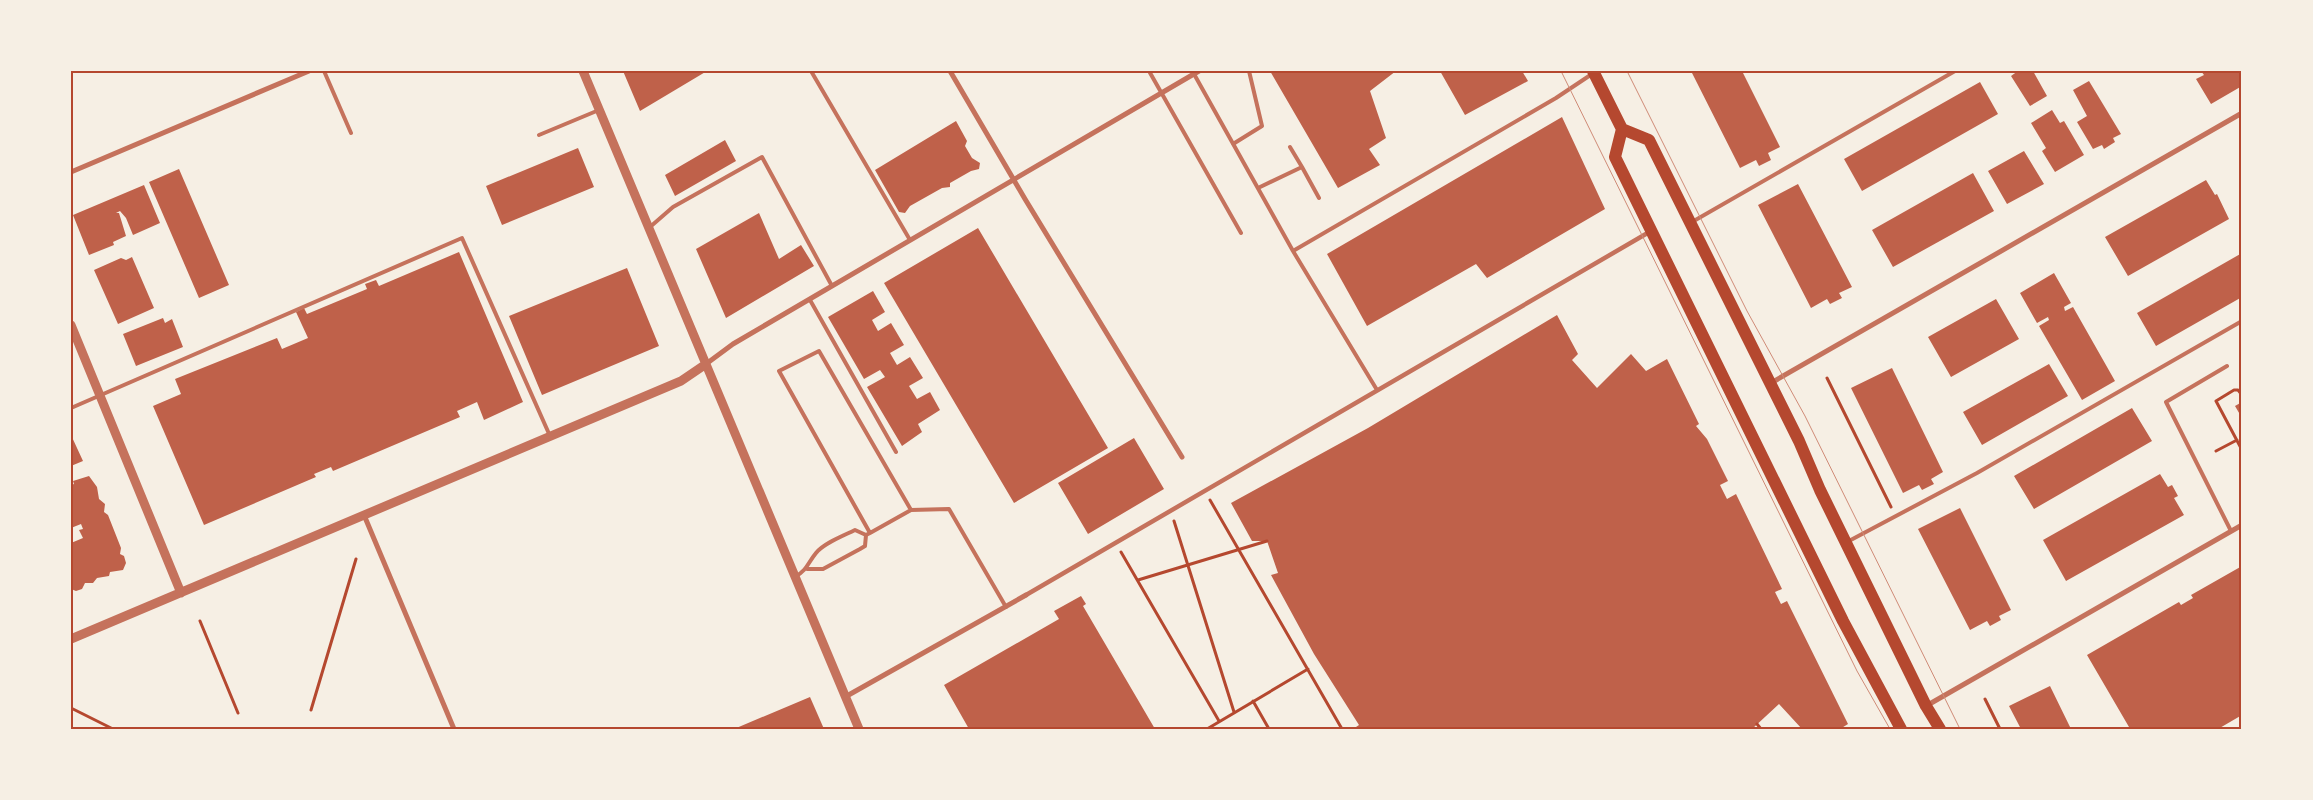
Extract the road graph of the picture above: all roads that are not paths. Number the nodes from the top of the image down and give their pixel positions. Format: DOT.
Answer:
graph roads {
  1 [pos="309,71"];
  2 [pos="324,71"];
  3 [pos="584,71"];
  4 [pos="812,71"];
  5 [pos="950,71"];
  6 [pos="1149,71"];
  7 [pos="1249,71"];
  8 [pos="1955,71"];
  9 [pos="1595,72"];
  10 [pos="1196,73"];
  11 [pos="1160,94"];
  12 [pos="599,109"];
  13 [pos="2242,113"];
  14 [pos="1622,128"];
  15 [pos="351,133"];
  16 [pos="539,135"];
  17 [pos="1233,144"];
  18 [pos="1290,146"];
  19 [pos="1302,167"];
  20 [pos="71,172"];
  21 [pos="1013,179"];
  22 [pos="1258,188"];
  23 [pos="1319,198"];
  24 [pos="1690,223"];
  25 [pos="649,229"];
  26 [pos="1652,231"];
  27 [pos="1241,233"];
  28 [pos="910,240"];
  29 [pos="1294,251"];
  30 [pos="832,286"];
  31 [pos="810,300"];
  32 [pos="2242,321"];
  33 [pos="71,325"];
  34 [pos="706,364"];
  35 [pos="2227,366"];
  36 [pos="1770,384"];
  37 [pos="1377,390"];
  38 [pos="100,396"];
  39 [pos="71,408"];
  40 [pos="550,436"];
  41 [pos="896,452"];
  42 [pos="1182,457"];
  43 [pos="911,510"];
  44 [pos="364,515"];
  45 [pos="2242,525"];
  46 [pos="2231,531"];
  47 [pos="868,534"];
  48 [pos="1846,543"];
  49 [pos="807,569"];
  50 [pos="794,577"];
  51 [pos="181,593"];
  52 [pos="1026,595"];
  53 [pos="1006,607"];
  54 [pos="71,639"];
  55 [pos="845,697"];
  56 [pos="1926,706"];
  57 [pos="1897,727"];
  58 [pos="454,729"];
  59 [pos="859,729"];
  60 [pos="1940,729"];
  1 -- 20 [label="street"];
  2 -- 15 [label="lane"];
  3 -- 12 [label="street"];
  4 -- 28 [label="lane"];
  5 -- 21 [label="street"];
  6 -- 11 [label="lane"];
  7 -- 17 [label="lane"];
  8 -- 24 [label="lane"];
  9 -- 14 [label="main road"];
  9 -- 29 [label="lane"];
  10 -- 11 [label="street"];
  10 -- 17 [label="lane"];
  11 -- 21 [label="street"];
  11 -- 27 [label="lane"];
  12 -- 16 [label="lane"];
  12 -- 25 [label="street"];
  13 -- 36 [label="street"];
  14 -- 24 [label="main road"];
  14 -- 26 [label="main road"];
  17 -- 22 [label="lane"];
  18 -- 19 [label="lane"];
  19 -- 22 [label="lane"];
  19 -- 23 [label="lane"];
  21 -- 28 [label="street"];
  21 -- 42 [label="street"];
  22 -- 29 [label="lane"];
  24 -- 36 [label="main road"];
  25 -- 30 [label="lane"];
  25 -- 34 [label="street"];
  26 -- 37 [label="street"];
  26 -- 57 [label="main road"];
  28 -- 30 [label="street"];
  29 -- 37 [label="lane"];
  30 -- 31 [label="street"];
  31 -- 34 [label="street"];
  31 -- 41 [label="lane"];
  32 -- 48 [label="lane"];
  33 -- 38 [label="street"];
  34 -- 40 [label="street"];
  34 -- 50 [label="street"];
  35 -- 46 [label="lane"];
  36 -- 48 [label="main road"];
  37 -- 52 [label="street"];
  38 -- 39 [label="lane"];
  38 -- 40 [label="lane"];
  38 -- 51 [label="street"];
  40 -- 44 [label="street"];
  43 -- 47 [label="lane"];
  43 -- 47 [label="lane"];
  43 -- 53 [label="lane"];
  44 -- 51 [label="street"];
  44 -- 58 [label="street"];
  45 -- 46 [label="street"];
  46 -- 56 [label="street"];
  47 -- 49 [label="lane"];
  47 -- 49 [label="lane"];
  48 -- 56 [label="main road"];
  49 -- 50 [label="lane"];
  50 -- 55 [label="street"];
  51 -- 54 [label="street"];
  52 -- 53 [label="street"];
  53 -- 55 [label="street"];
  55 -- 59 [label="street"];
  56 -- 60 [label="main road"];
}
